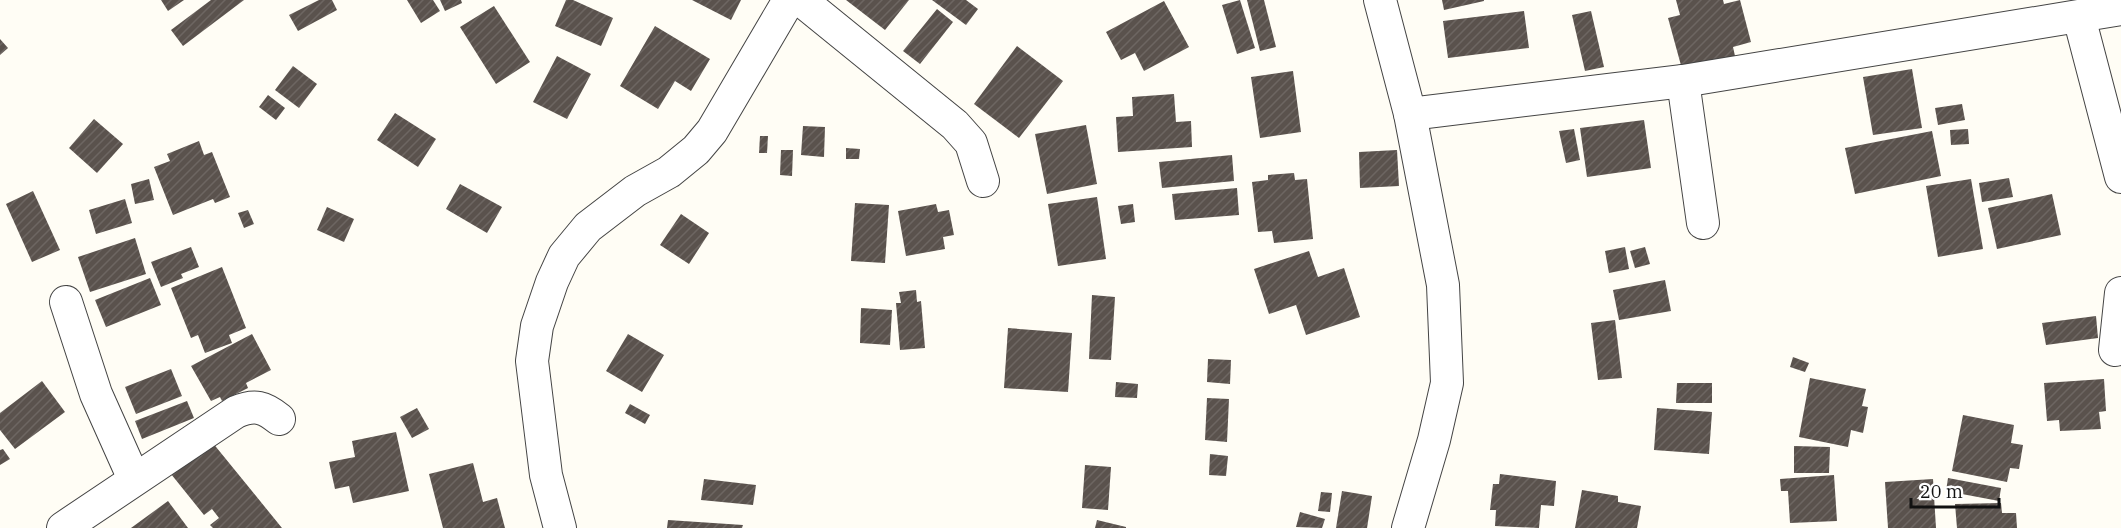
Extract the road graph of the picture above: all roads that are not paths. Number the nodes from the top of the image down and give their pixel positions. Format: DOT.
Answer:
graph roads {
  1 [pos="789,0"];
  2 [pos="801,0"];
  3 [pos="1380,0"];
  4 [pos="2121,9"];
  5 [pos="2079,17"];
  6 [pos="1683,81"];
  7 [pos="1410,114"];
  8 [pos="2121,177"];
  9 [pos="983,180"];
  10 [pos="1703,223"];
  11 [pos="2121,293"];
  12 [pos="66,302"];
  13 [pos="2115,350"];
  14 [pos="279,419"];
  15 [pos="134,479"];
  16 [pos="63,528"];
  17 [pos="560,528"];
  18 [pos="1408,528"];
  1 -- 17 [label="street"];
  2 -- 9 [label="street"];
  3 -- 7 [label="street"];
  4 -- 5 [label="street"];
  5 -- 6 [label="street"];
  5 -- 8 [label="street"];
  6 -- 7 [label="street"];
  6 -- 10 [label="street"];
  7 -- 18 [label="street"];
  11 -- 13 [label="street"];
  12 -- 15 [label="street"];
  14 -- 15 [label="street"];
  15 -- 16 [label="street"];
}
